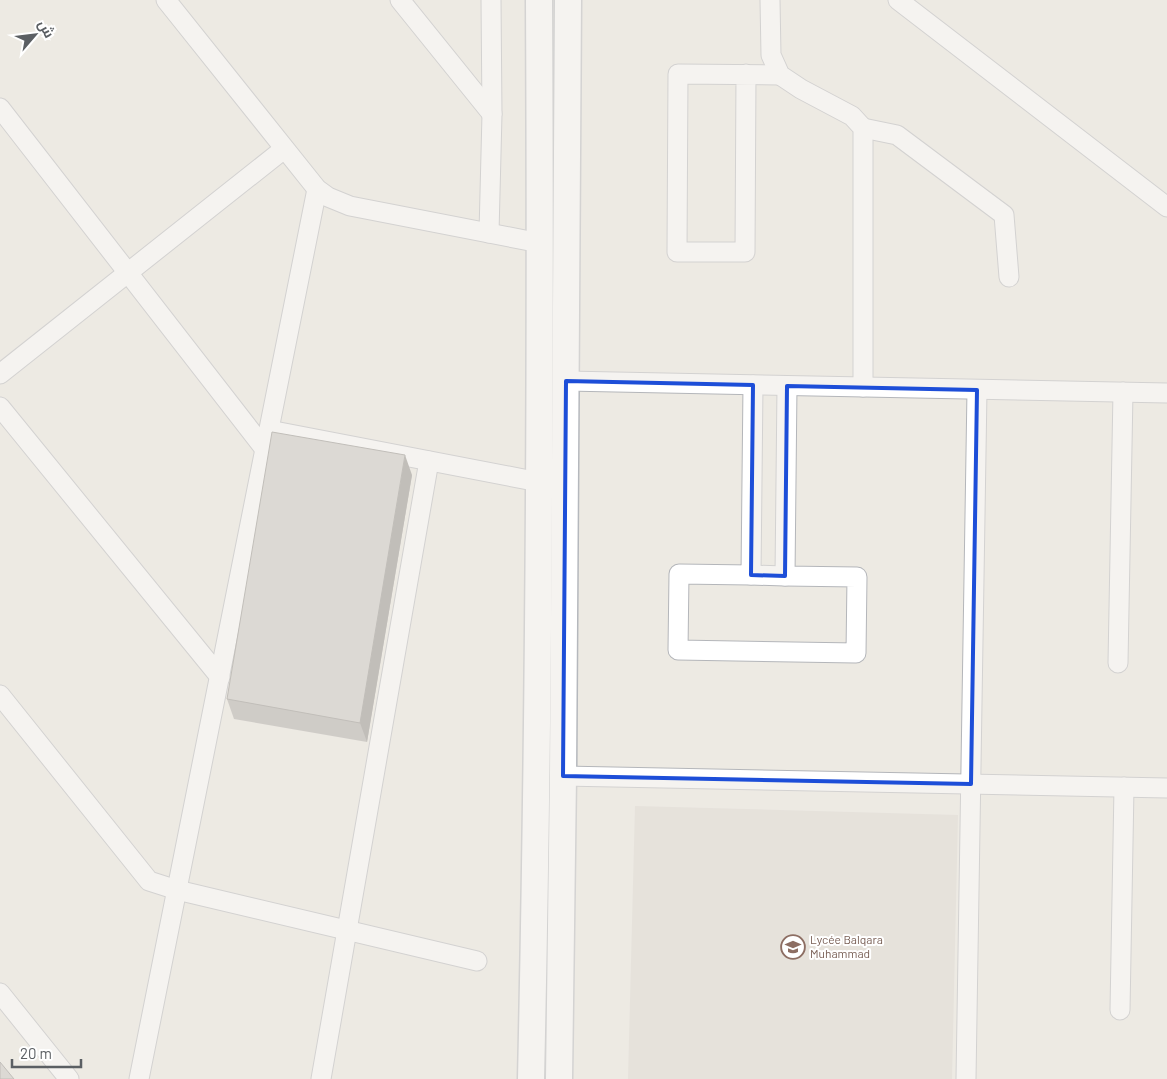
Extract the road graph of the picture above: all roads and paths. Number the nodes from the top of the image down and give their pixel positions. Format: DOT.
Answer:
graph roads {
  1 [pos="166,0"];
  2 [pos="400,0"];
  3 [pos="492,0"];
  4 [pos="539,0"];
  5 [pos="568,0"];
  6 [pos="770,0"];
  7 [pos="898,0"];
  8 [pos="746,74"];
  9 [pos="780,75"];
  10 [pos="0,108"];
  11 [pos="492,114"];
  12 [pos="863,128"];
  13 [pos="284,149"];
  14 [pos="317,189"];
  15 [pos="1167,207"];
  16 [pos="489,233"];
  17 [pos="540,243"];
  18 [pos="128,273"];
  19 [pos="1009,277"];
  20 [pos="0,374"];
  21 [pos="566,381"];
  22 [pos="753,385"];
  23 [pos="788,386"];
  24 [pos="863,387"];
  25 [pos="977,390"];
  26 [pos="1123,392"];
  27 [pos="1167,393"];
  28 [pos="0,407"];
  29 [pos="269,430"];
  30 [pos="264,448"];
  31 [pos="429,461"];
  32 [pos="539,482"];
  33 [pos="751,575"];
  34 [pos="785,576"];
  35 [pos="1118,663"];
  36 [pos="220,678"];
  37 [pos="0,695"];
  38 [pos="563,776"];
  39 [pos="971,784"];
  40 [pos="1124,787"];
  41 [pos="1167,788"];
  42 [pos="177,890"];
  43 [pos="348,931"];
  44 [pos="477,962"];
  45 [pos="0,993"];
  46 [pos="1120,1010"];
  47 [pos="69,1079"];
  48 [pos="139,1079"];
  49 [pos="321,1079"];
  50 [pos="531,1079"];
  51 [pos="558,1079"];
  52 [pos="966,1079"];
  1 -- 13 [label="street"];
  2 -- 11 [label="street"];
  3 -- 11 [label="street"];
  4 -- 17 [label="main road"];
  5 -- 21 [label="main road"];
  6 -- 9 [label="street"];
  7 -- 15 [label="street"];
  8 -- 8 [label="street"];
  8 -- 9 [label="street"];
  9 -- 12 [label="street"];
  10 -- 18 [label="street"];
  11 -- 16 [label="street"];
  12 -- 19 [label="street"];
  12 -- 24 [label="street"];
  13 -- 14 [label="street"];
  13 -- 18 [label="street"];
  14 -- 16 [label="street"];
  14 -- 29 [label="street"];
  16 -- 17 [label="street"];
  17 -- 32 [label="main road"];
  18 -- 20 [label="street"];
  18 -- 30 [label="street"];
  21 -- 22 [label="street"];
  21 -- 38 [label="main road"];
  22 -- 23 [label="street"];
  22 -- 33 [label="street"];
  23 -- 24 [label="street"];
  23 -- 34 [label="street"];
  24 -- 25 [label="street"];
  25 -- 26 [label="street"];
  25 -- 39 [label="street"];
  26 -- 27 [label="street"];
  26 -- 35 [label="street"];
  28 -- 36 [label="street"];
  29 -- 30 [label="street"];
  29 -- 31 [label="street"];
  30 -- 36 [label="street"];
  31 -- 32 [label="street"];
  31 -- 43 [label="street"];
  32 -- 50 [label="main road"];
  33 -- 34 [label="street"];
  33 -- 34 [label="street"];
  36 -- 42 [label="street"];
  37 -- 42 [label="street"];
  38 -- 39 [label="street"];
  38 -- 51 [label="main road"];
  39 -- 40 [label="street"];
  39 -- 52 [label="street"];
  40 -- 41 [label="street"];
  40 -- 46 [label="street"];
  42 -- 43 [label="street"];
  42 -- 48 [label="street"];
  43 -- 44 [label="street"];
  43 -- 49 [label="street"];
  45 -- 47 [label="street"];
}
